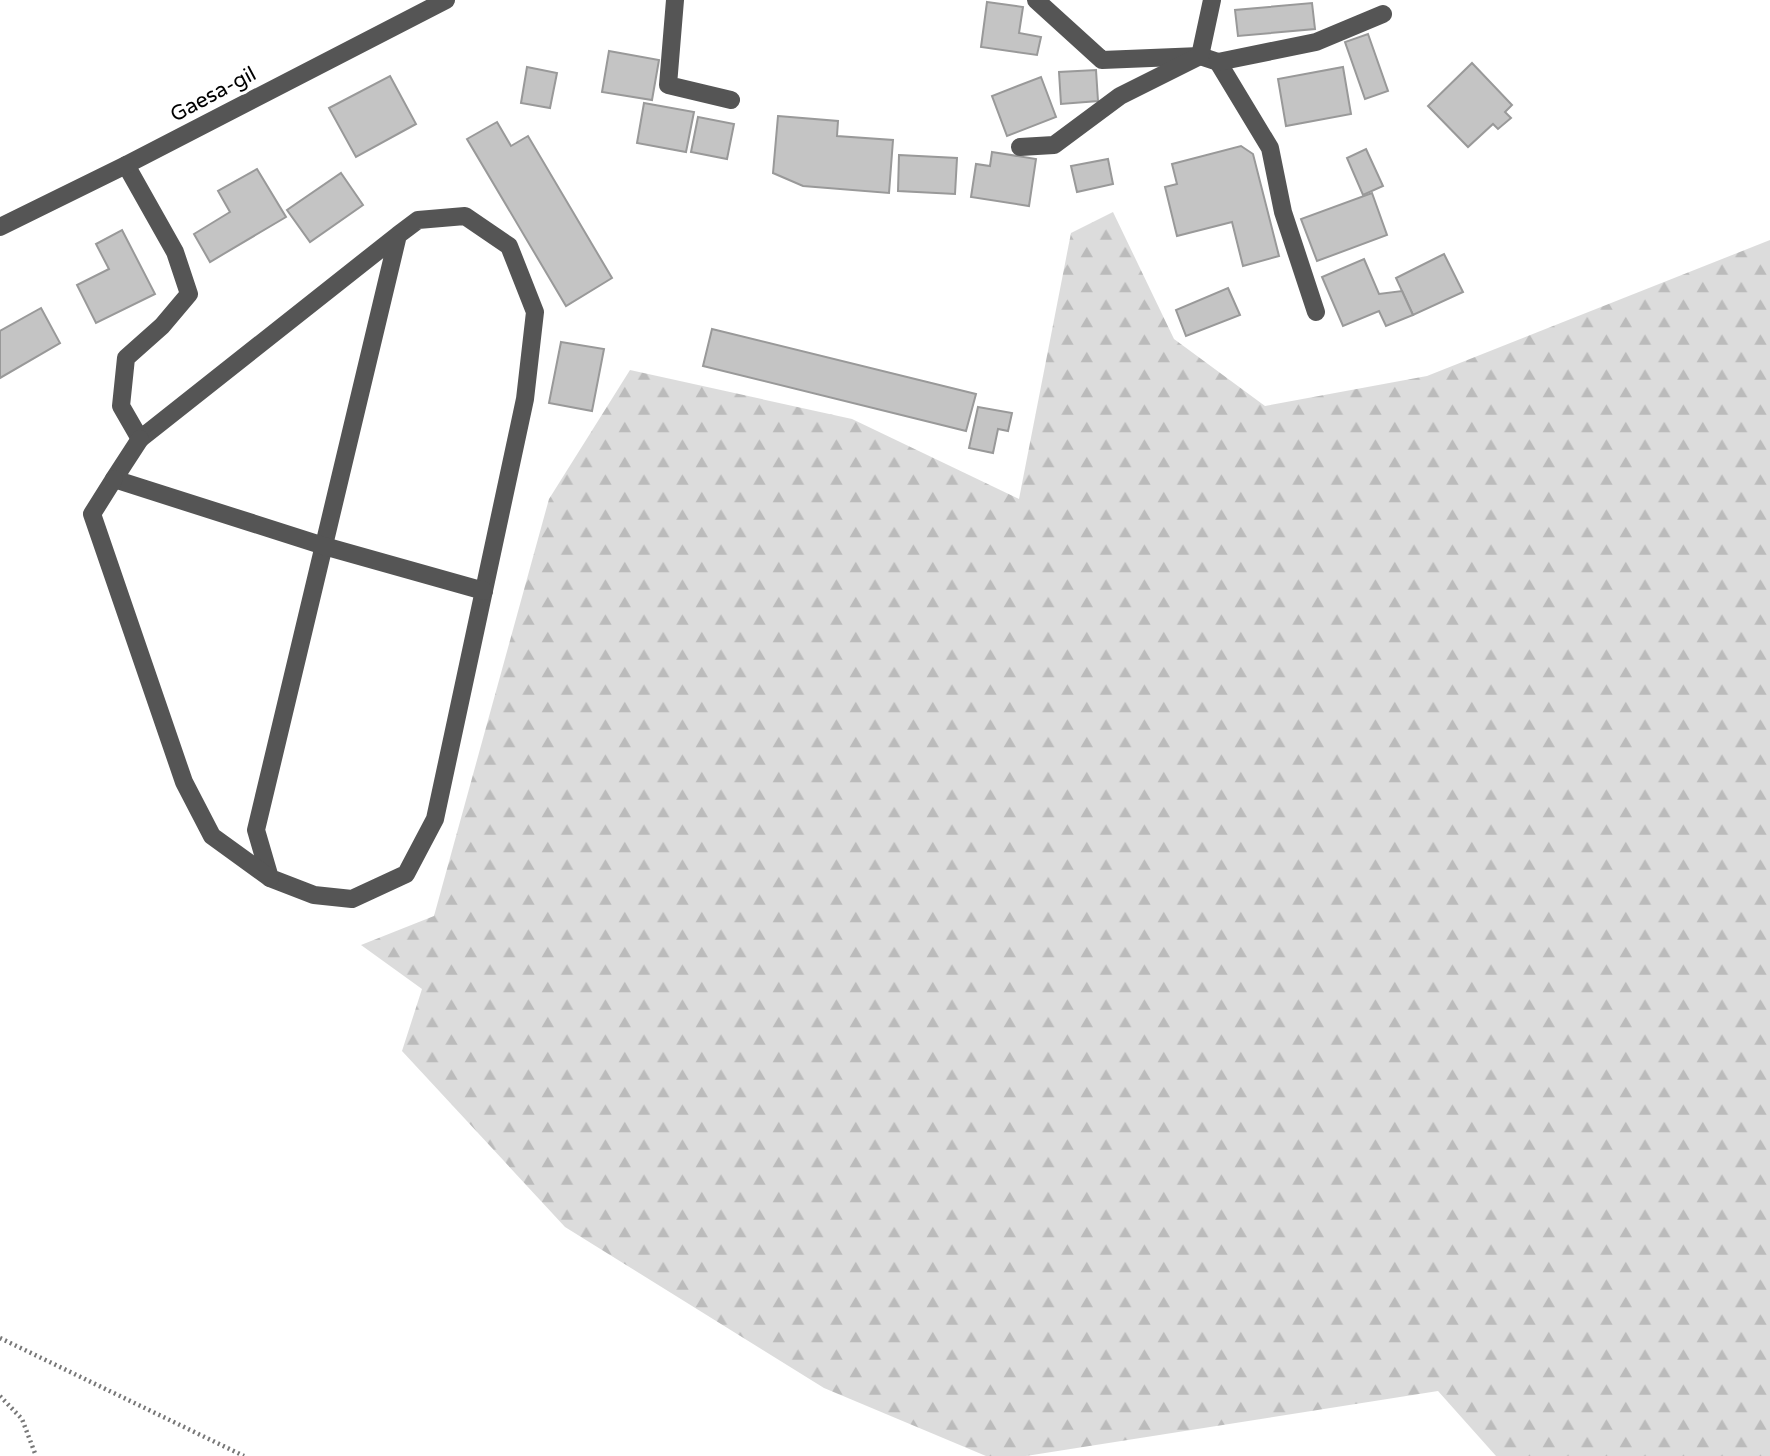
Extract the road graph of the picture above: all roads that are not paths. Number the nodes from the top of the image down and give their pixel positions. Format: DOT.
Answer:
graph roads {
  1 [pos="446,0"];
  2 [pos="675,0"];
  3 [pos="1036,0"];
  4 [pos="1212,0"];
  5 [pos="1384,14"];
  6 [pos="1200,56"];
  7 [pos="1218,62"];
  8 [pos="730,100"];
  9 [pos="1020,147"];
  10 [pos="126,165"];
  11 [pos="0,227"];
  12 [pos="398,235"];
  13 [pos="1317,312"];
  14 [pos="140,439"];
  15 [pos="114,478"];
  16 [pos="324,546"];
  17 [pos="484,591"];
  18 [pos="270,878"];
  1 -- 10 [label="street, Gaesa-gil"];
  2 -- 8 [label="street"];
  3 -- 6 [label="street"];
  4 -- 6 [label="street"];
  5 -- 7 [label="street"];
  6 -- 7 [label="street"];
  6 -- 9 [label="street"];
  7 -- 13 [label="street"];
  10 -- 11 [label="street, Gaesa-gil"];
  10 -- 14 [label="street"];
  12 -- 14 [label="street"];
  12 -- 16 [label="street"];
  12 -- 17 [label="street"];
  14 -- 15 [label="street"];
  15 -- 16 [label="street"];
  15 -- 18 [label="street"];
  16 -- 17 [label="street"];
  16 -- 18 [label="street"];
  17 -- 18 [label="street"];
}
